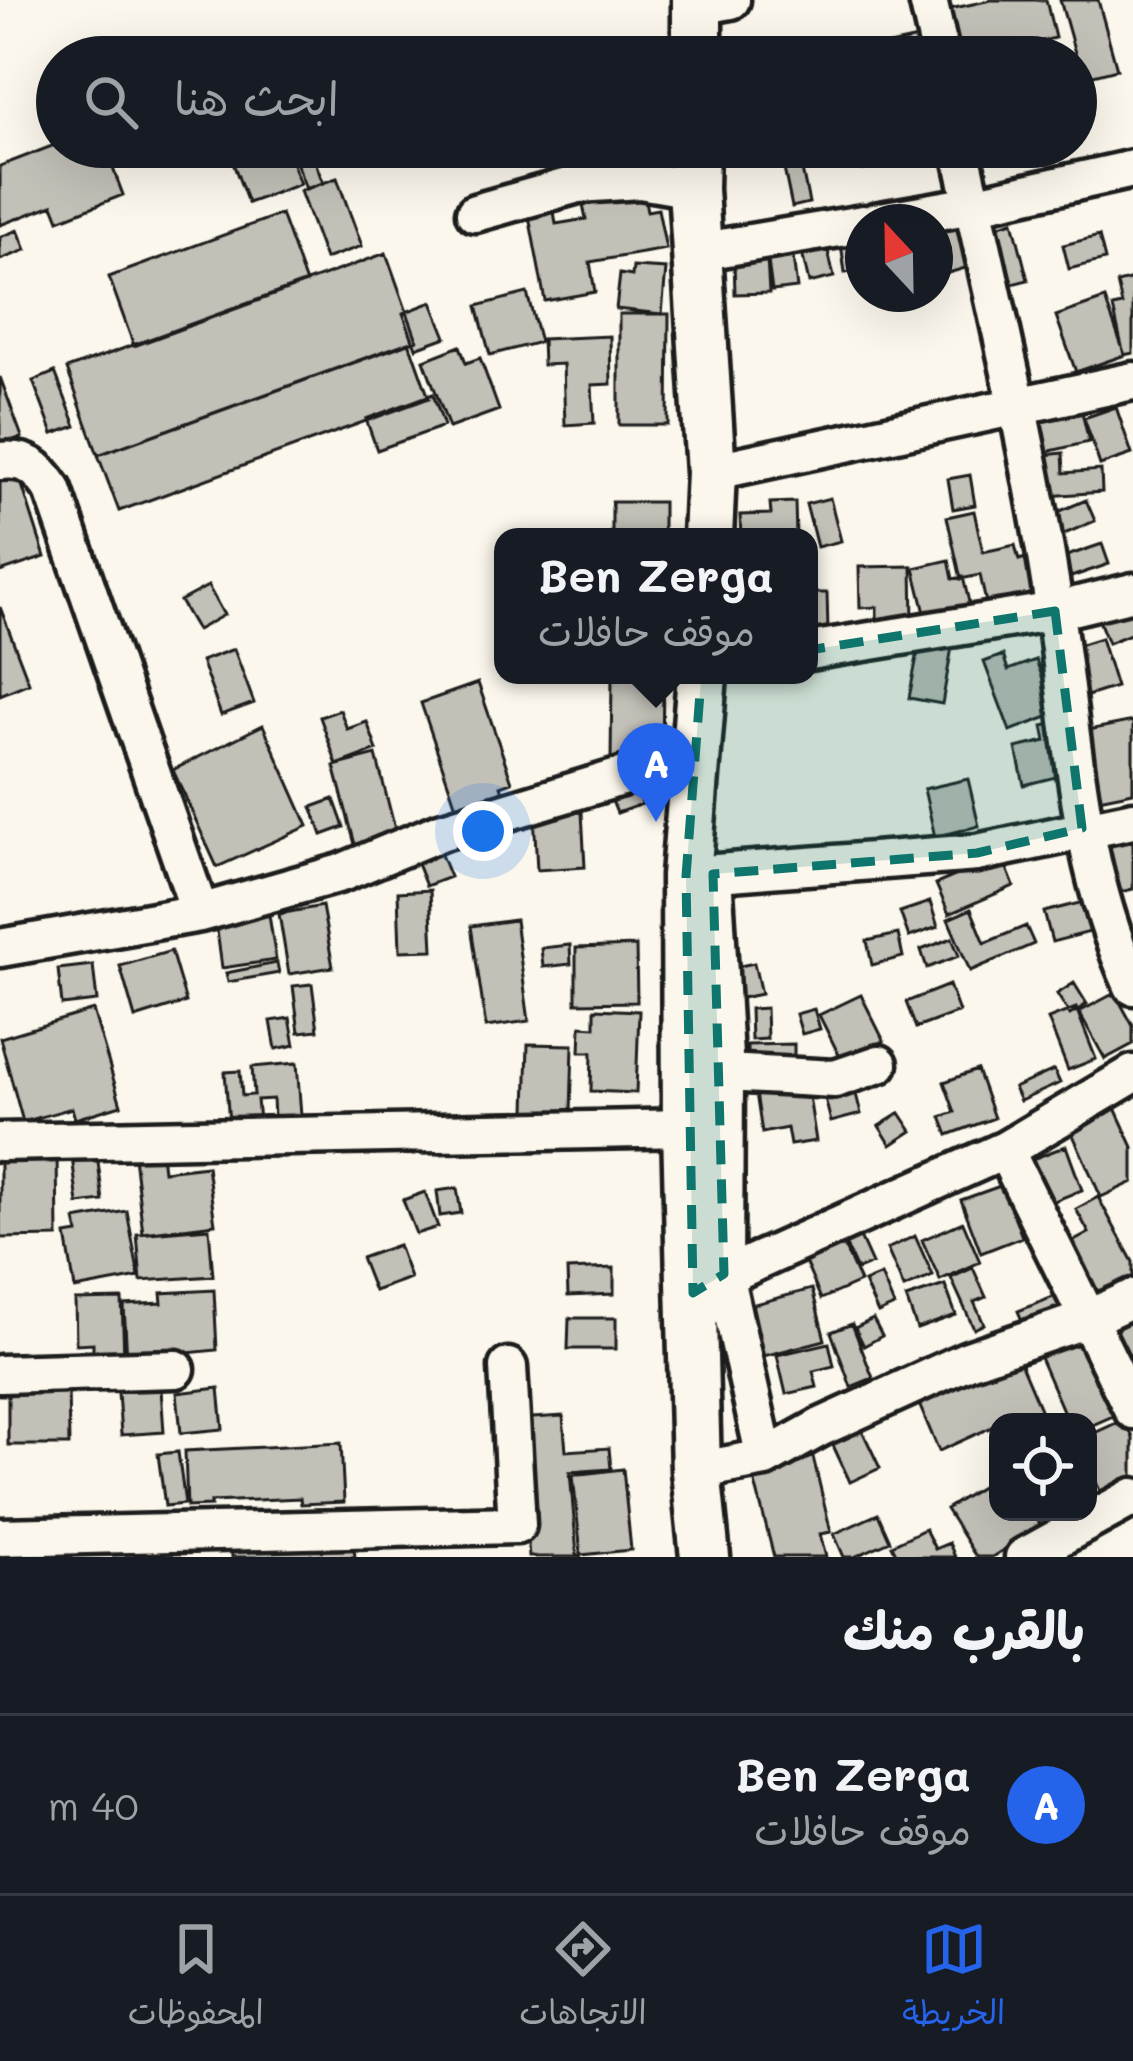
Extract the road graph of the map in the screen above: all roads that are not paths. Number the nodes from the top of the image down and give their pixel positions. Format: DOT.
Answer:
graph roads {
  1 [pos="928,0"];
  2 [pos="709,2"];
  3 [pos="702,36"];
  4 [pos="936,36"];
  5 [pos="694,168"];
  6 [pos="965,168"];
  7 [pos="1133,170"];
  8 [pos="973,205"];
  9 [pos="953,208"];
  10 [pos="476,213"];
  11 [pos="845,227"];
  12 [pos="698,252"];
  13 [pos="1133,381"];
  14 [pos="1018,405"];
  15 [pos="0,461"];
  16 [pos="711,472"];
  17 [pos="708,528"];
  18 [pos="1133,592"];
  19 [pos="1055,611"];
  20 [pos="818,650"];
  21 [pos="702,684"];
  22 [pos="698,754"];
  23 [pos="1133,820"];
  24 [pos="1082,828"];
  25 [pos="700,875"];
  26 [pos="200,913"];
  27 [pos="0,948"];
  28 [pos="1133,986"];
  29 [pos="879,1064"];
  30 [pos="725,1073"];
  31 [pos="1133,1074"];
  32 [pos="687,1128"];
  33 [pos="0,1142"];
  34 [pos="1005,1150"];
  35 [pos="709,1283"];
  36 [pos="1133,1298"];
  37 [pos="1090,1318"];
  38 [pos="508,1367"];
  39 [pos="176,1369"];
  40 [pos="0,1374"];
  41 [pos="1133,1410"];
  42 [pos="765,1458"];
  43 [pos="696,1472"];
  44 [pos="1133,1497"];
  45 [pos="0,1537"];
  46 [pos="705,1557"];
  47 [pos="1024,1557"];
  1 -- 4 [label="street"];
  2 -- 3 [label="main road"];
  5 -- 10 [label="street"];
  5 -- 12 [label="main road"];
  6 -- 8 [label="street"];
  7 -- 8 [label="street"];
  8 -- 9 [label="street"];
  8 -- 14 [label="street"];
  11 -- 12 [label="street"];
  12 -- 16 [label="main road"];
  13 -- 14 [label="street"];
  14 -- 16 [label="street"];
  14 -- 19 [label="street"];
  15 -- 26 [label="street"];
  16 -- 17 [label="main road"];
  18 -- 19 [label="street"];
  19 -- 20 [label="street"];
  19 -- 24 [label="street"];
  21 -- 22 [label="main road"];
  22 -- 25 [label="main road"];
  22 -- 26 [label="street"];
  23 -- 24 [label="street"];
  24 -- 25 [label="street"];
  24 -- 28 [label="street"];
  25 -- 30 [label="street"];
  25 -- 32 [label="main road"];
  26 -- 27 [label="street"];
  29 -- 30 [label="street"];
  30 -- 35 [label="street"];
  31 -- 34 [label="street"];
  32 -- 33 [label="street"];
  32 -- 35 [label="main road"];
  34 -- 35 [label="street"];
  34 -- 37 [label="street"];
  35 -- 42 [label="street"];
  35 -- 43 [label="main road"];
  36 -- 37 [label="street"];
  37 -- 41 [label="street"];
  37 -- 42 [label="street"];
  38 -- 45 [label="street"];
  39 -- 40 [label="street"];
  42 -- 43 [label="street"];
  43 -- 46 [label="main road"];
  44 -- 47 [label="street"];
}
